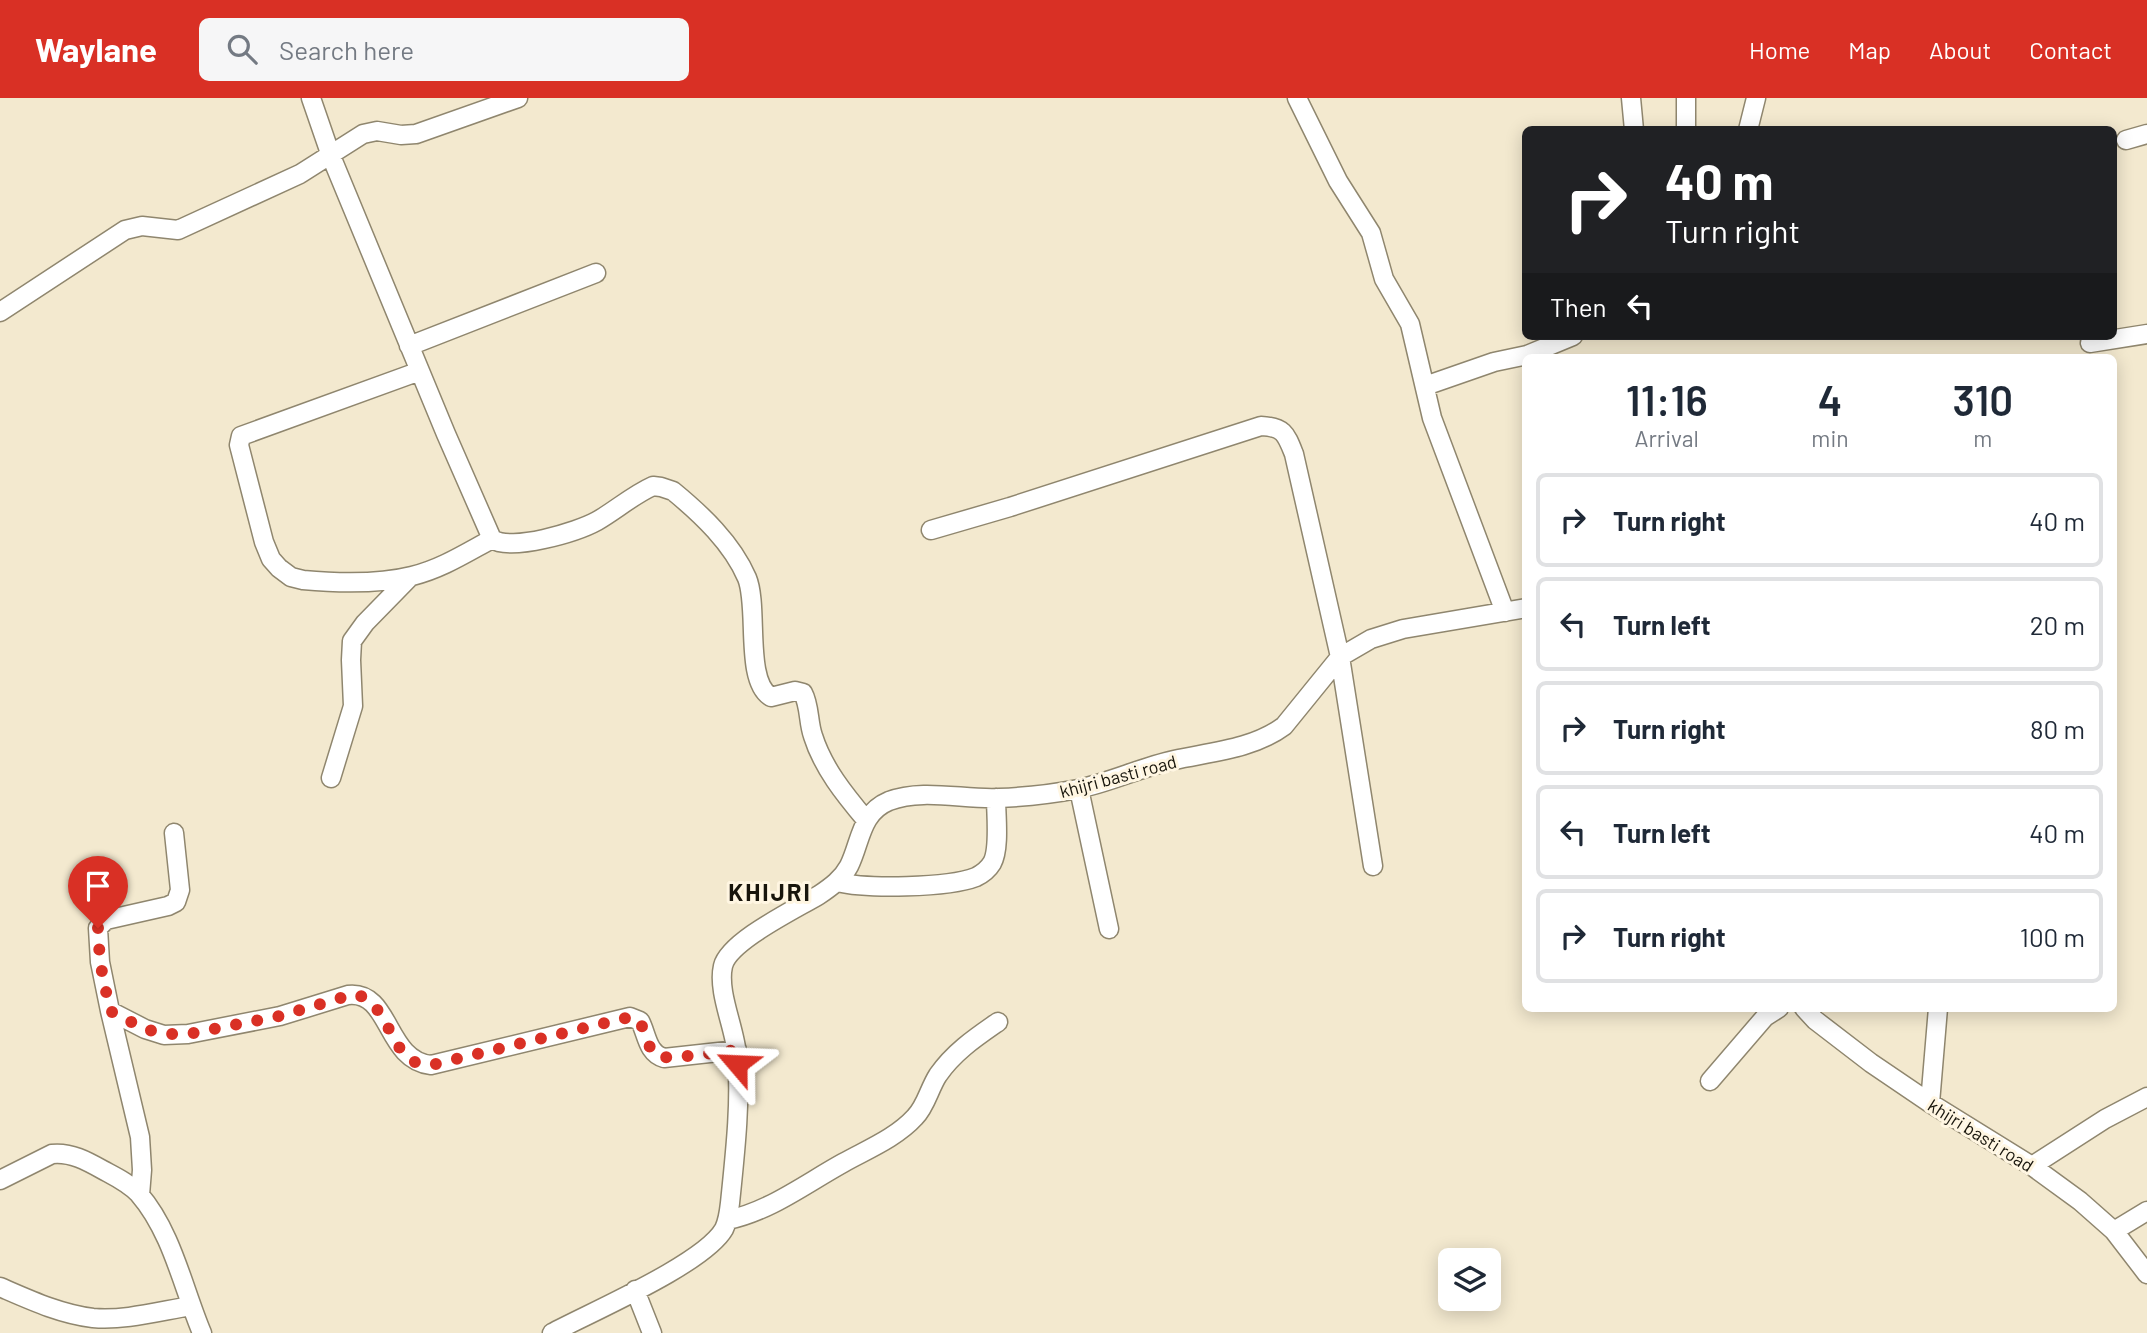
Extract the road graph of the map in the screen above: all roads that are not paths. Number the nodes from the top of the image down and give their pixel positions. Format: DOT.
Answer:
graph roads {
  1 [pos="311,98"];
  2 [pos="518,98"];
  3 [pos="1297,98"];
  4 [pos="1631,98"];
  5 [pos="1686,98"];
  6 [pos="1756,98"];
  7 [pos="1634,126"];
  8 [pos="1686,126"];
  9 [pos="1749,126"];
  10 [pos="2147,134"];
  11 [pos="2126,140"];
  12 [pos="331,156"];
  13 [pos="596,272"];
  14 [pos="0,312"];
  15 [pos="2147,334"];
  16 [pos="2117,339"];
  17 [pos="1563,340"];
  18 [pos="2109,340"];
  19 [pos="2090,343"];
  20 [pos="409,346"];
  21 [pos="1529,354"];
  22 [pos="1522,356"];
  23 [pos="420,371"];
  24 [pos="1425,386"];
  25 [pos="931,530"];
  26 [pos="492,539"];
  27 [pos="410,577"];
  28 [pos="1522,609"];
  29 [pos="1505,612"];
  30 [pos="1340,657"];
  31 [pos="331,778"];
  32 [pos="1079,789"];
  33 [pos="996,798"];
  34 [pos="866,820"];
  35 [pos="174,833"];
  36 [pos="1373,866"];
  37 [pos="837,882"];
  38 [pos="1109,929"];
  39 [pos="110,1011"];
  40 [pos="1773,1012"];
  41 [pos="1808,1012"];
  42 [pos="1938,1012"];
  43 [pos="998,1023"];
  44 [pos="737,1050"];
  45 [pos="1710,1081"];
  46 [pos="2147,1097"];
  47 [pos="1930,1103"];
  48 [pos="2032,1166"];
  49 [pos="0,1180"];
  50 [pos="140,1195"];
  51 [pos="2147,1211"];
  52 [pos="728,1220"];
  53 [pos="2114,1231"];
  54 [pos="2147,1274"];
  55 [pos="0,1287"];
  56 [pos="635,1290"];
  57 [pos="191,1306"];
  58 [pos="202,1333"];
  59 [pos="552,1333"];
  60 [pos="652,1333"];
  1 -- 12 [label="street"];
  2 -- 12 [label="street"];
  3 -- 24 [label="street"];
  4 -- 7 [label="street"];
  5 -- 8 [label="street"];
  6 -- 9 [label="street"];
  10 -- 11 [label="street"];
  12 -- 14 [label="street"];
  12 -- 20 [label="street"];
  13 -- 20 [label="street"];
  15 -- 16 [label="street"];
  17 -- 21 [label="street"];
  18 -- 19 [label="street"];
  20 -- 23 [label="street"];
  22 -- 24 [label="street"];
  23 -- 26 [label="street"];
  23 -- 27 [label="street"];
  24 -- 29 [label="street"];
  25 -- 30 [label="street"];
  26 -- 27 [label="street"];
  26 -- 34 [label="street"];
  27 -- 31 [label="street"];
  28 -- 29 [label="street, khijri basti road"];
  29 -- 30 [label="street, khijri basti road"];
  30 -- 32 [label="street, khijri basti road"];
  30 -- 36 [label="street"];
  32 -- 33 [label="street, khijri basti road"];
  32 -- 38 [label="street"];
  33 -- 34 [label="street, khijri basti road"];
  33 -- 37 [label="street"];
  34 -- 37 [label="street"];
  35 -- 39 [label="street"];
  37 -- 44 [label="street"];
  39 -- 44 [label="street"];
  39 -- 50 [label="street"];
  40 -- 45 [label="street"];
  41 -- 47 [label="street, khijri basti road"];
  42 -- 47 [label="street"];
  43 -- 52 [label="street"];
  44 -- 52 [label="street"];
  46 -- 48 [label="street"];
  47 -- 48 [label="street, khijri basti road"];
  48 -- 53 [label="street, khijri basti road"];
  49 -- 50 [label="street"];
  50 -- 57 [label="street"];
  51 -- 53 [label="street"];
  52 -- 56 [label="street"];
  53 -- 54 [label="street, khijri basti road"];
  55 -- 57 [label="street"];
  56 -- 59 [label="street"];
  56 -- 60 [label="street"];
  57 -- 58 [label="street"];
}
